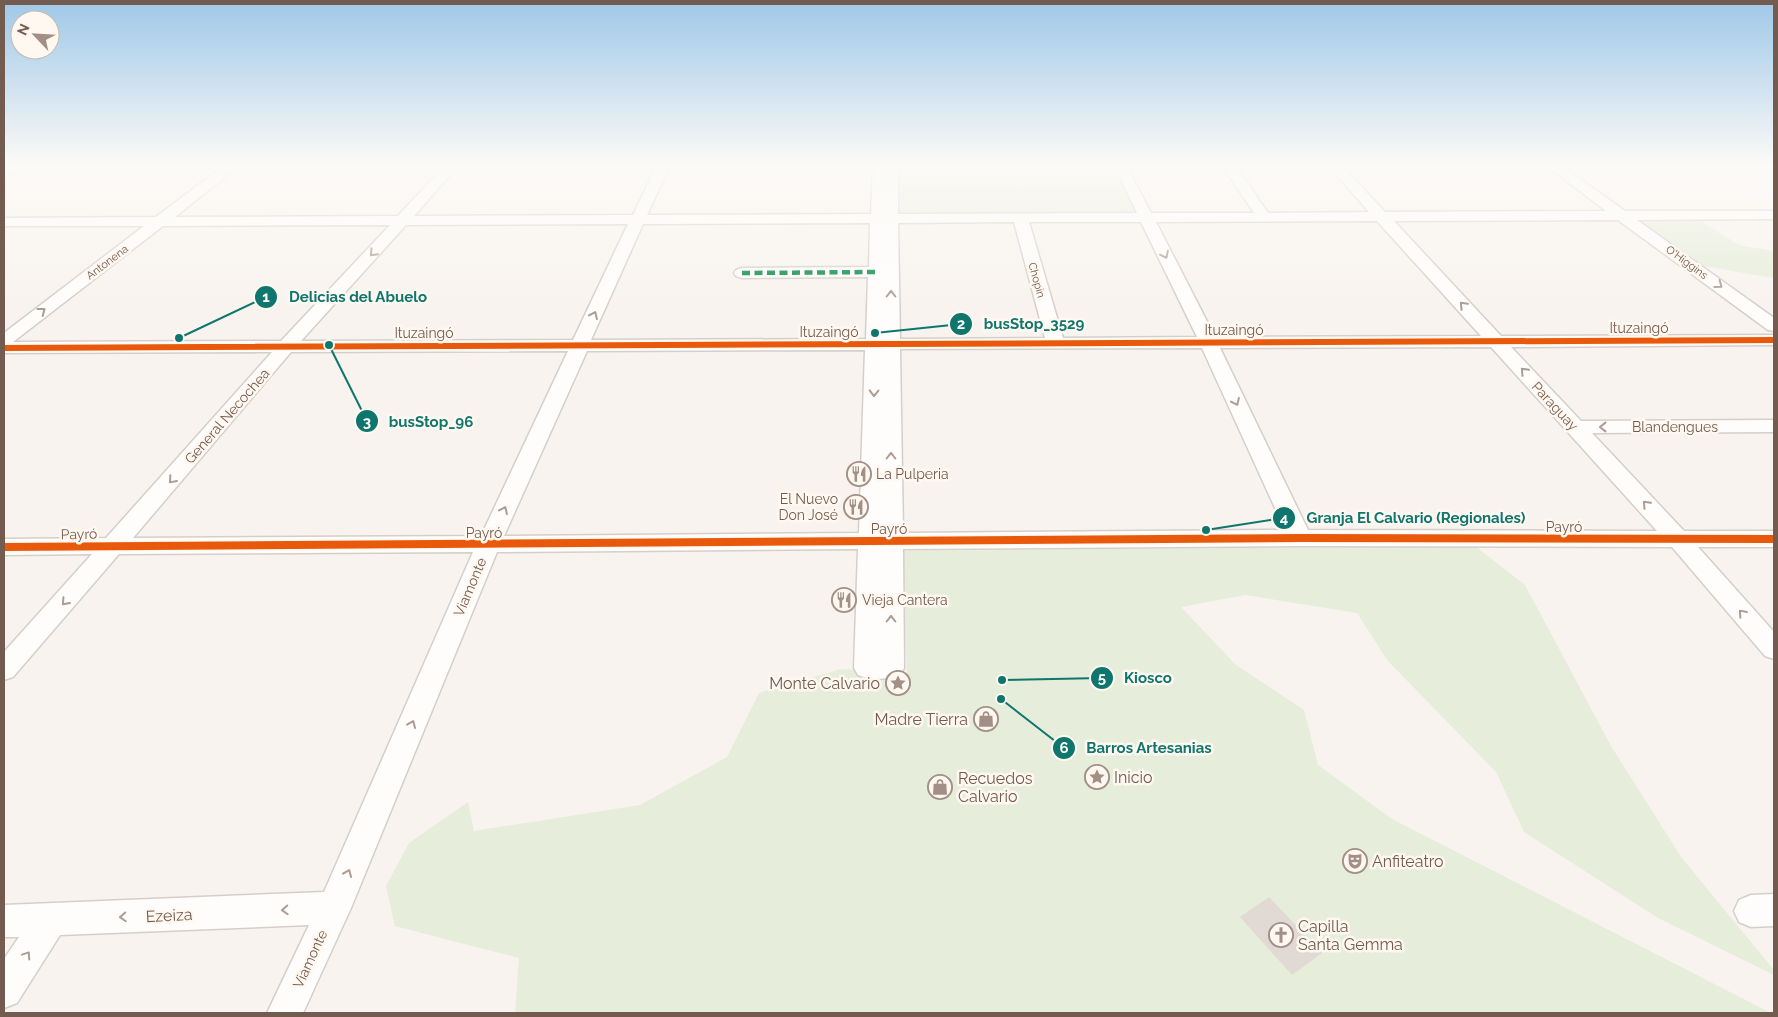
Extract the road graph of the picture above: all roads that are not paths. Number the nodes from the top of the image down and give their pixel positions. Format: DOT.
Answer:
graph roads {
  1 [pos="171,212"];
  2 [pos="410,212"];
  3 [pos="641,212"];
  4 [pos="883,212"];
  5 [pos="885,212"];
  6 [pos="1144,212"];
  7 [pos="1261,212"];
  8 [pos="1378,212"];
  9 [pos="1619,212"];
  10 [pos="1774,215"];
  11 [pos="1624,216"];
  12 [pos="1020,217"];
  13 [pos="1146,217"];
  14 [pos="1264,217"];
  15 [pos="1382,217"];
  16 [pos="884,218"];
  17 [pos="403,220"];
  18 [pos="638,220"];
  19 [pos="160,221"];
  20 [pos="4,222"];
  21 [pos="876,272"];
  22 [pos="742,273"];
  23 [pos="1774,326"];
  24 [pos="4,340"];
  25 [pos="1774,340"];
  26 [pos="1496,341"];
  27 [pos="1208,342"];
  28 [pos="1055,343"];
  29 [pos="883,344"];
  30 [pos="288,345"];
  31 [pos="580,345"];
  32 [pos="4,348"];
  33 [pos="1774,426"];
  34 [pos="1575,427"];
  35 [pos="1300,538"];
  36 [pos="1774,539"];
  37 [pos="1679,540"];
  38 [pos="881,542"];
  39 [pos="488,545"];
  40 [pos="114,546"];
  41 [pos="4,548"];
  42 [pos="1774,649"];
  43 [pos="4,670"];
  44 [pos="334,908"];
  45 [pos="50,920"];
  46 [pos="4,921"];
  47 [pos="4,990"];
  48 [pos="285,1013"];
  1 -- 19 [label="street, Antonena"];
  2 -- 17 [label="street, General Necochea"];
  3 -- 18 [label="street, Viamonte"];
  4 -- 16 [label="street"];
  5 -- 16 [label="street"];
  6 -- 13 [label="street"];
  7 -- 14 [label="street"];
  8 -- 15 [label="street, Paraguay"];
  9 -- 11 [label="street, O'Higgins"];
  10 -- 11 [label="street"];
  11 -- 15 [label="street"];
  11 -- 23 [label="street, O'Higgins, one-way"];
  12 -- 13 [label="street"];
  12 -- 16 [label="street"];
  12 -- 28 [label="street, Chopin"];
  13 -- 14 [label="street"];
  13 -- 27 [label="street, one-way"];
  14 -- 15 [label="street"];
  26 -- 15 [label="street, Paraguay, one-way"];
  16 -- 18 [label="street"];
  16 -- 21 [label="street"];
  29 -- 16 [label="street, one-way"];
  17 -- 18 [label="street"];
  17 -- 19 [label="street"];
  17 -- 30 [label="street, General Necochea, one-way"];
  31 -- 18 [label="street, Viamonte, one-way"];
  19 -- 20 [label="street"];
  24 -- 19 [label="street, Antonena, one-way"];
  21 -- 22 [label="street"];
  21 -- 29 [label="street"];
  25 -- 26 [label="street, Ituzaingó"];
  26 -- 27 [label="street, Ituzaingó"];
  34 -- 26 [label="street, Paraguay, one-way"];
  27 -- 28 [label="street, Ituzaingó"];
  27 -- 35 [label="street, one-way"];
  28 -- 29 [label="street, Ituzaingó"];
  29 -- 31 [label="street, Ituzaingó"];
  29 -- 38 [label="street"];
  30 -- 31 [label="street, Ituzaingó"];
  30 -- 32 [label="street, Ituzaingó"];
  30 -- 40 [label="street, General Necochea, one-way"];
  39 -- 31 [label="street, Viamonte, one-way"];
  33 -- 34 [label="street, Blandengues, one-way"];
  37 -- 34 [label="street, Paraguay, one-way"];
  35 -- 37 [label="street, Payró"];
  38 -- 35 [label="street, Payró, one-way"];
  36 -- 37 [label="street, Payró"];
  42 -- 37 [label="street, Paraguay, one-way"];
  38 -- 39 [label="street, Payró"];
  39 -- 40 [label="street, Payró"];
  44 -- 39 [label="street, Viamonte, one-way"];
  40 -- 41 [label="street, Payró"];
  40 -- 43 [label="street, General Necochea, one-way"];
  44 -- 45 [label="street, Ezeiza, one-way"];
  44 -- 48 [label="street, Viamonte"];
  45 -- 46 [label="street, Ezeiza"];
  47 -- 45 [label="street, one-way"];
}
